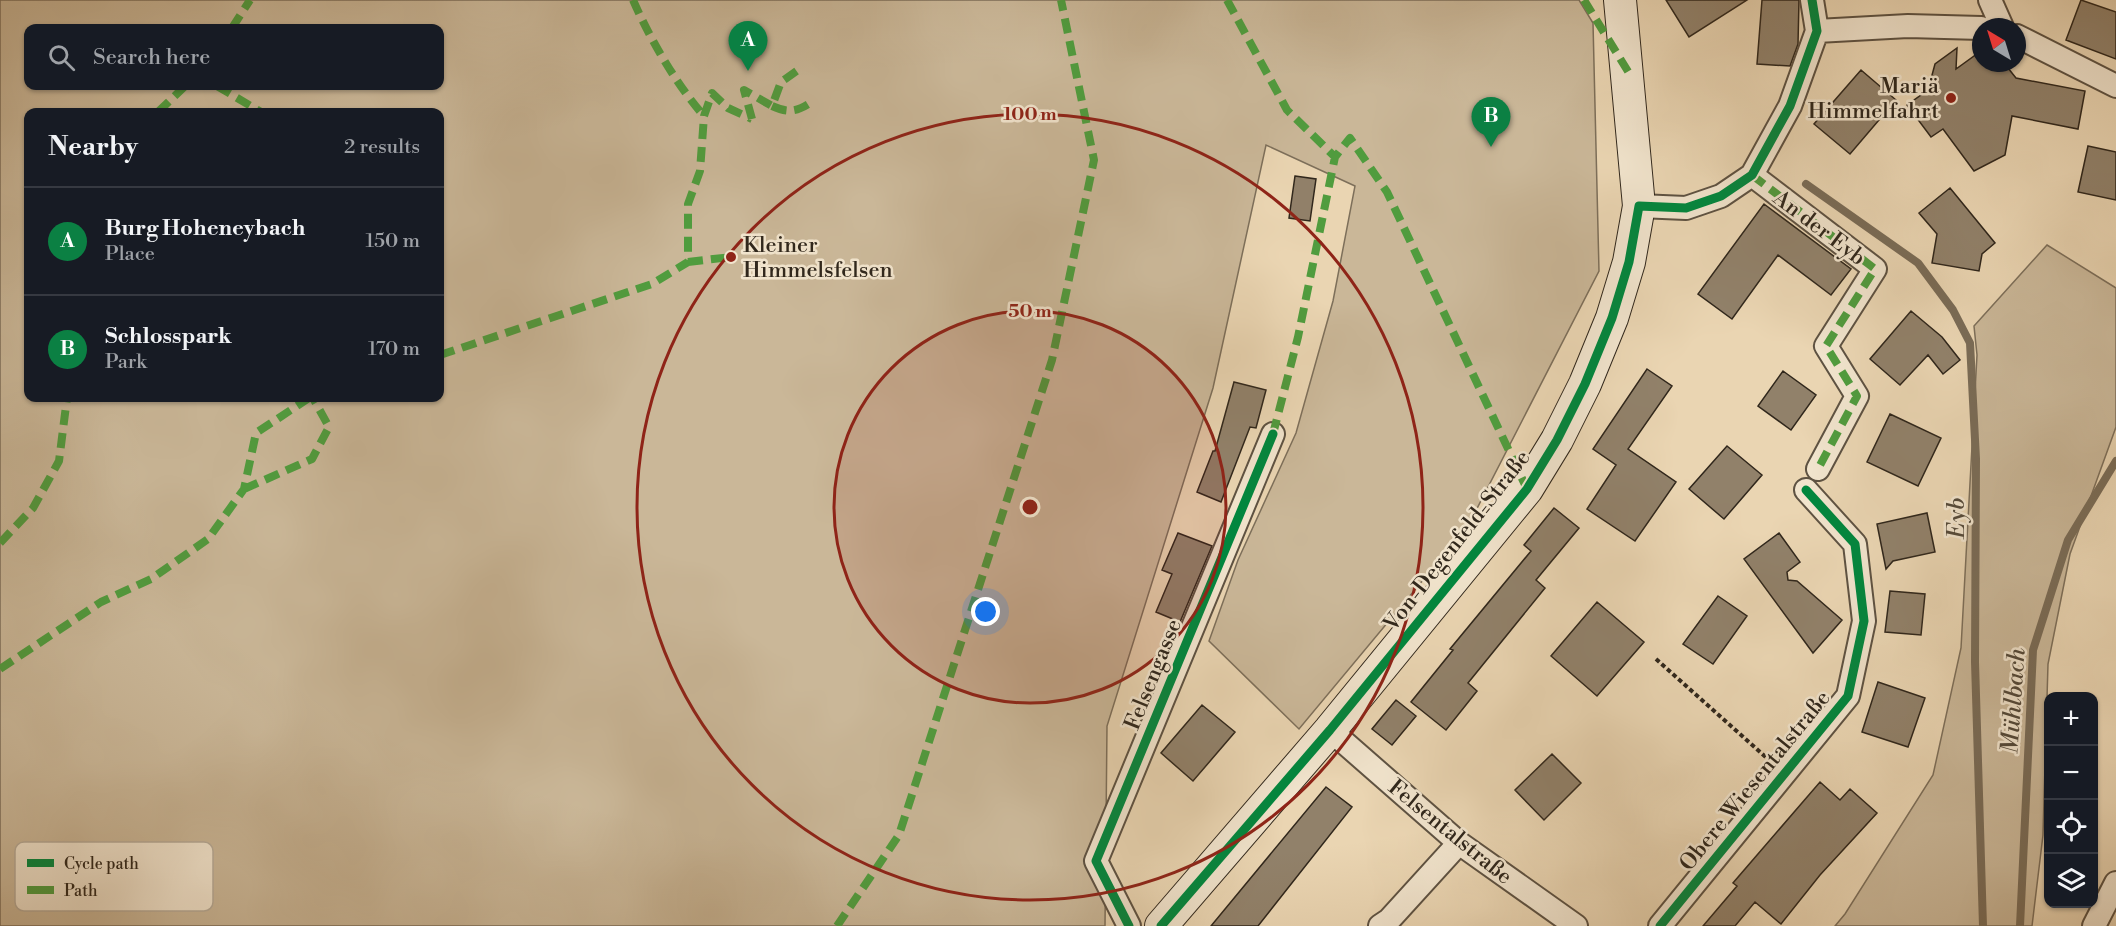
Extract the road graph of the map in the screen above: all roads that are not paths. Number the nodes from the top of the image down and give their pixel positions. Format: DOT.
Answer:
graph roads {
  1 [pos="1620,0"];
  2 [pos="1812,0"];
  3 [pos="1990,0"];
  4 [pos="1998,18"];
  5 [pos="1972,28"];
  6 [pos="1817,31"];
  7 [pos="2026,40"];
  8 [pos="2115,84"];
  9 [pos="1752,175"];
  10 [pos="1639,206"];
  11 [pos="1273,434"];
  12 [pos="1818,469"];
  13 [pos="1806,490"];
  14 [pos="1330,730"];
  15 [pos="1459,843"];
  16 [pos="2116,883"];
  17 [pos="1129,926"];
  18 [pos="1161,926"];
  19 [pos="1380,926"];
  20 [pos="1576,926"];
  21 [pos="1660,926"];
  22 [pos="2094,926"];
  1 -- 10 [label="main road, Von-Degenfeld-Straße"];
  2 -- 6 [label="street"];
  3 -- 4 [label="street"];
  5 -- 6 [label="street"];
  6 -- 9 [label="street"];
  7 -- 8 [label="street"];
  9 -- 10 [label="street"];
  9 -- 12 [label="street, An der Eyb"];
  10 -- 14 [label="main road, Von-Degenfeld-Straße"];
  11 -- 17 [label="street, Felsengasse"];
  13 -- 21 [label="street, Obere Wiesentalstraße"];
  14 -- 15 [label="street, Felsentalstraße"];
  14 -- 18 [label="main road, Von-Degenfeld-Straße"];
  15 -- 19 [label="street"];
  15 -- 20 [label="street, Felsentalstraße"];
  16 -- 22 [label="street"];
}
